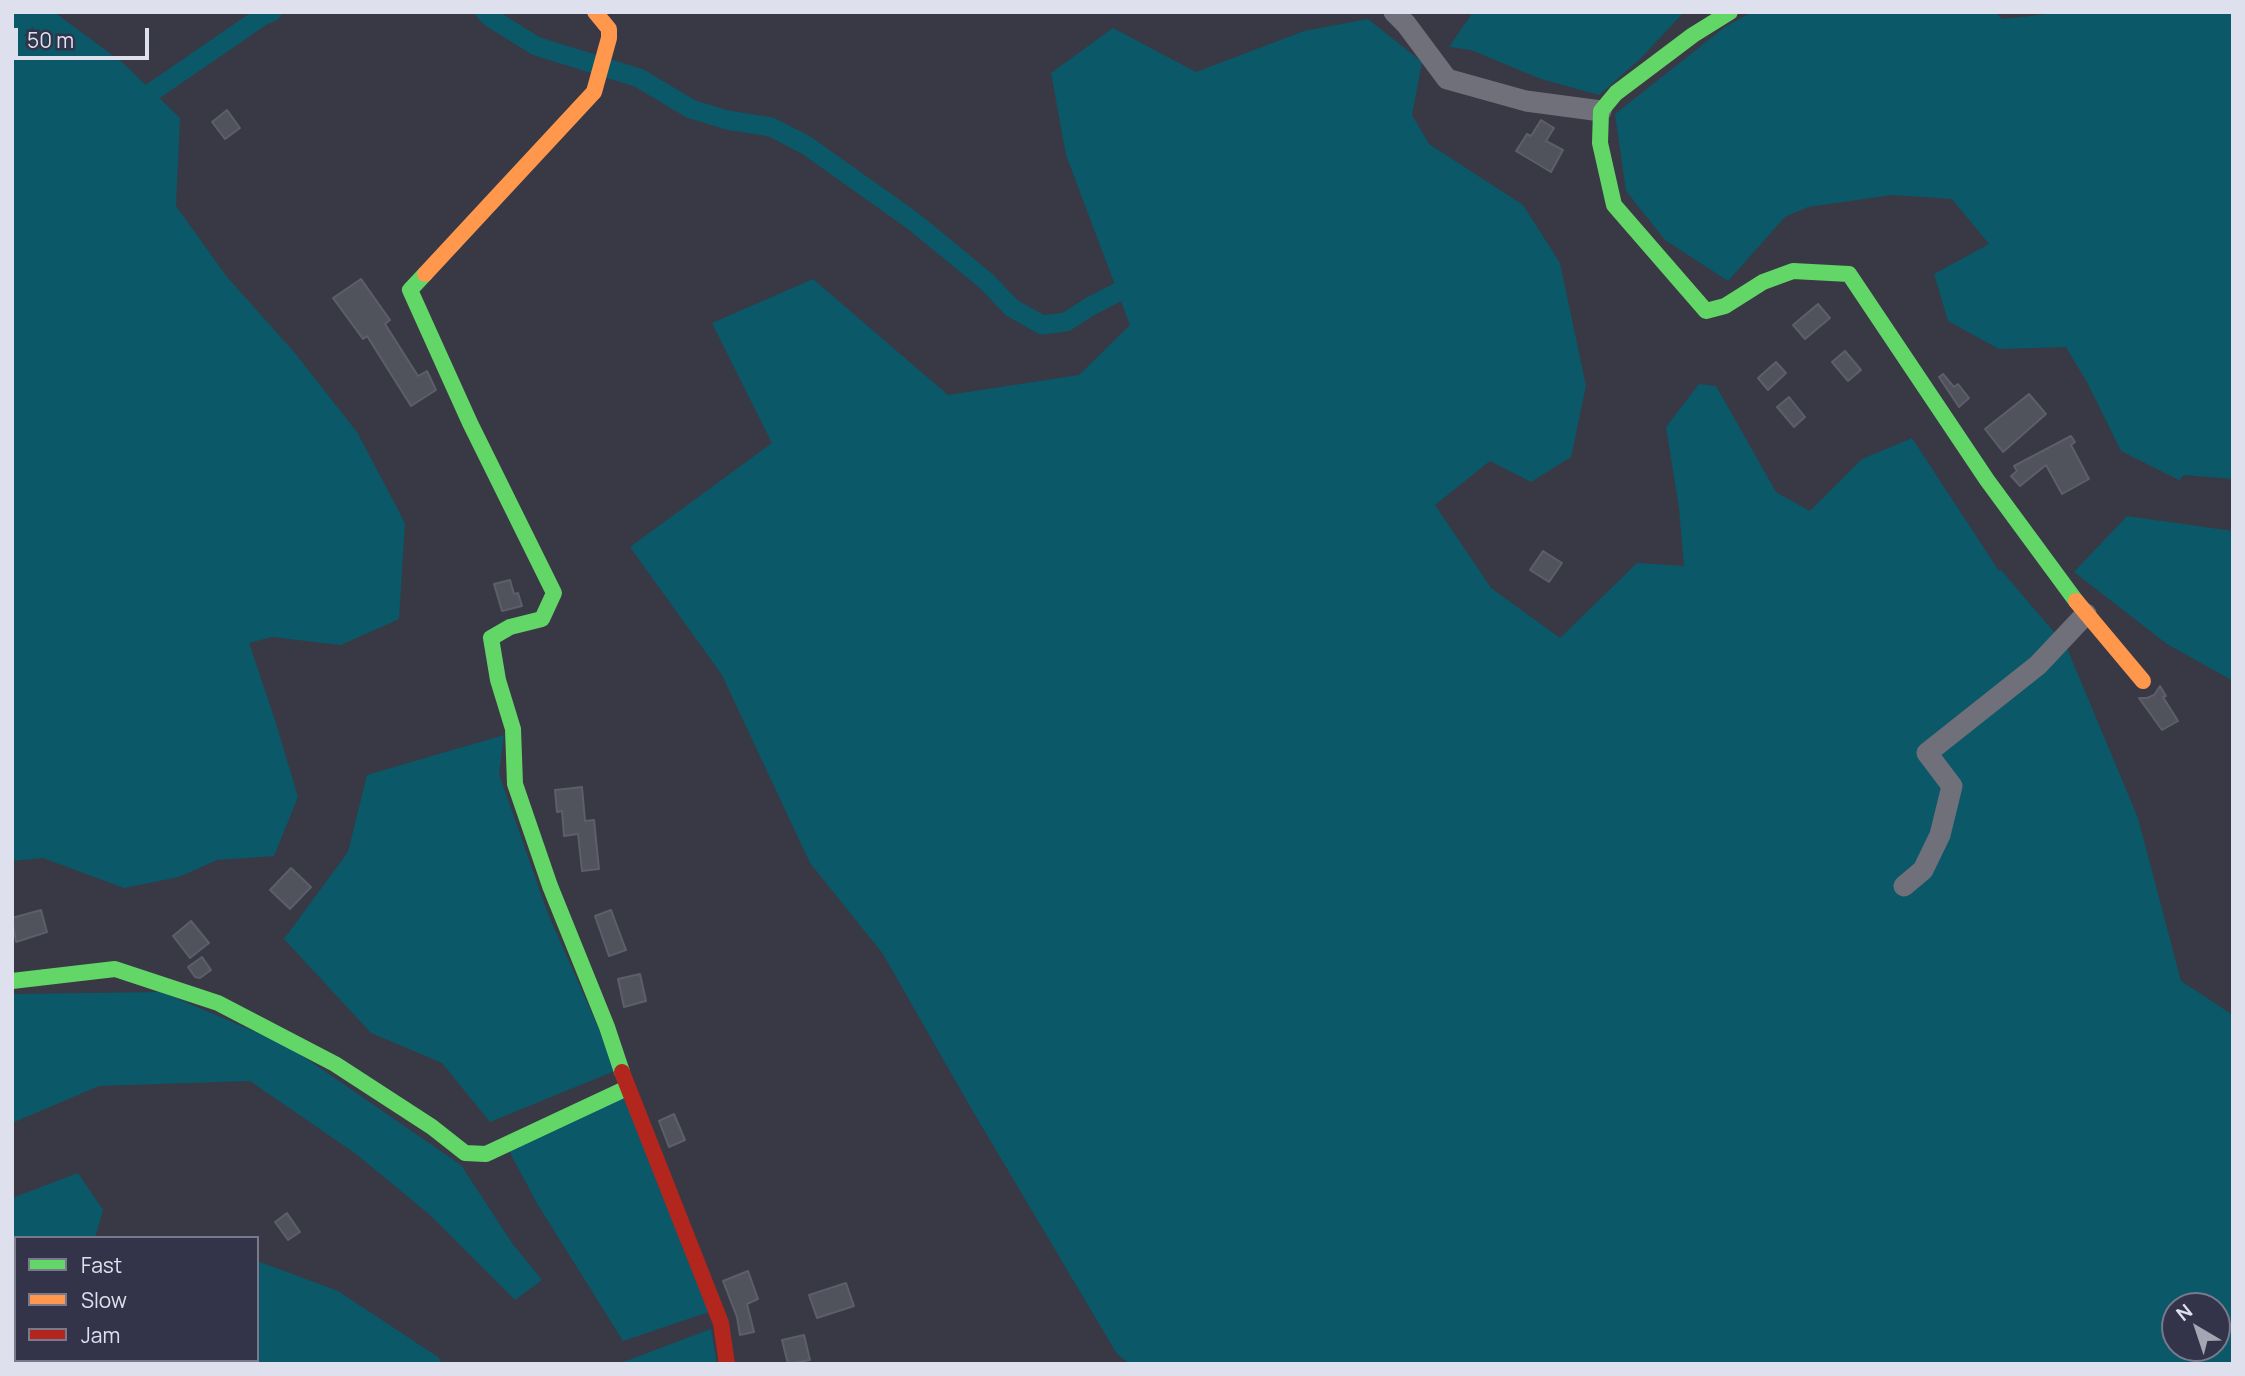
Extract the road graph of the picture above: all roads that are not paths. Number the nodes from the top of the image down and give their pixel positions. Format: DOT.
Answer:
graph roads {
  1 [pos="595,12"];
  2 [pos="1394,12"];
  3 [pos="1730,12"];
  4 [pos="1601,111"];
  5 [pos="2085,614"];
  6 [pos="2143,681"];
  7 [pos="1904,886"];
  8 [pos="12,981"];
  9 [pos="627,1088"];
  10 [pos="727,1364"];
  1 -- 9 [label="street"];
  2 -- 4 [label="street"];
  3 -- 4 [label="street"];
  4 -- 5 [label="street"];
  5 -- 6 [label="street"];
  5 -- 7 [label="street"];
  8 -- 9 [label="street"];
  9 -- 10 [label="street"];
}
